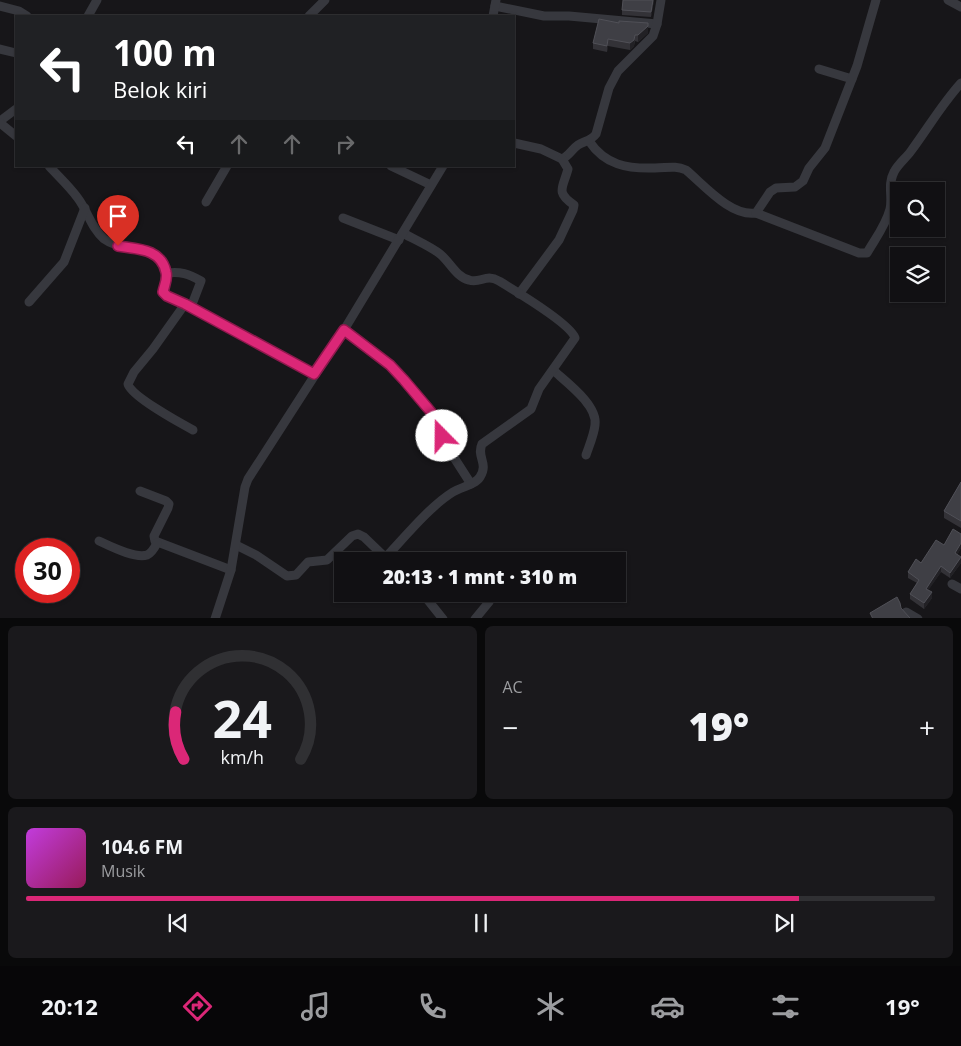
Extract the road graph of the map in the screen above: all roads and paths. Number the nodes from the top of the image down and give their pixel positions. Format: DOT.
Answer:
graph roads {
  1 [pos="97,0"];
  2 [pos="325,0"];
  3 [pos="661,0"];
  4 [pos="876,0"];
  5 [pos="948,0"];
  6 [pos="496,3"];
  7 [pos="0,6"];
  8 [pos="961,7"];
  9 [pos="25,15"];
  10 [pos="89,15"];
  11 [pos="311,15"];
  12 [pos="657,24"];
  13 [pos="0,49"];
  14 [pos="15,53"];
  15 [pos="819,69"];
  16 [pos="852,79"];
  17 [pos="961,83"];
  18 [pos="15,110"];
  19 [pos="0,122"];
  20 [pos="15,135"];
  21 [pos="589,141"];
  22 [pos="515,143"];
  23 [pos="562,159"];
  24 [pos="50,167"];
  25 [pos="225,167"];
  26 [pos="393,167"];
  27 [pos="443,167"];
  28 [pos="431,185"];
  29 [pos="206,202"];
  30 [pos="85,208"];
  31 [pos="756,213"];
  32 [pos="343,218"];
  33 [pos="401,237"];
  34 [pos="166,273"];
  35 [pos="519,294"];
  36 [pos="28,302"];
  37 [pos="188,306"];
  38 [pos="344,330"];
  39 [pos="553,370"];
  40 [pos="314,374"];
  41 [pos="193,430"];
  42 [pos="586,455"];
  43 [pos="471,484"];
  44 [pos="140,490"];
  45 [pos="99,541"];
  46 [pos="158,543"];
  47 [pos="236,545"];
  48 [pos="335,552"];
  49 [pos="379,552"];
  50 [pos="394,552"];
  51 [pos="334,553"];
  52 [pos="231,570"];
  53 [pos="952,584"];
  54 [pos="961,589"];
  55 [pos="430,602"];
  56 [pos="489,602"];
  57 [pos="906,612"];
  58 [pos="215,618"];
  59 [pos="443,618"];
  60 [pos="475,618"];
  61 [pos="918,618"];
  1 -- 10 [label="street"];
  2 -- 11 [label="street"];
  3 -- 12 [label="street"];
  4 -- 16 [label="street"];
  5 -- 8 [label="street"];
  6 -- 12 [label="street"];
  7 -- 9 [label="street"];
  12 -- 21 [label="street"];
  13 -- 14 [label="street"];
  15 -- 16 [label="street"];
  16 -- 31 [label="street"];
  17 -- 31 [label="street"];
  18 -- 19 [label="street"];
  19 -- 20 [label="street"];
  21 -- 23 [label="street"];
  21 -- 31 [label="street"];
  22 -- 23 [label="street"];
  23 -- 35 [label="street"];
  24 -- 30 [label="street"];
  25 -- 29 [label="street"];
  26 -- 28 [label="street"];
  27 -- 28 [label="street"];
  28 -- 33 [label="street"];
  30 -- 34 [label="street"];
  30 -- 36 [label="street"];
  32 -- 33 [label="street"];
  33 -- 35 [label="street"];
  33 -- 38 [label="street"];
  34 -- 37 [label="street"];
  34 -- 37 [label="street"];
  35 -- 39 [label="street"];
  37 -- 40 [label="street"];
  37 -- 41 [label="street"];
  38 -- 40 [label="street"];
  38 -- 43 [label="street"];
  39 -- 42 [label="street"];
  39 -- 43 [label="street"];
  40 -- 47 [label="street"];
  43 -- 50 [label="street"];
  44 -- 46 [label="street"];
  45 -- 46 [label="street"];
  46 -- 52 [label="street"];
  47 -- 51 [label="street"];
  47 -- 52 [label="street"];
  48 -- 49 [label="street"];
  52 -- 58 [label="street"];
  53 -- 54 [label="street"];
  55 -- 59 [label="street"];
  56 -- 60 [label="street"];
  57 -- 61 [label="street"];
}
